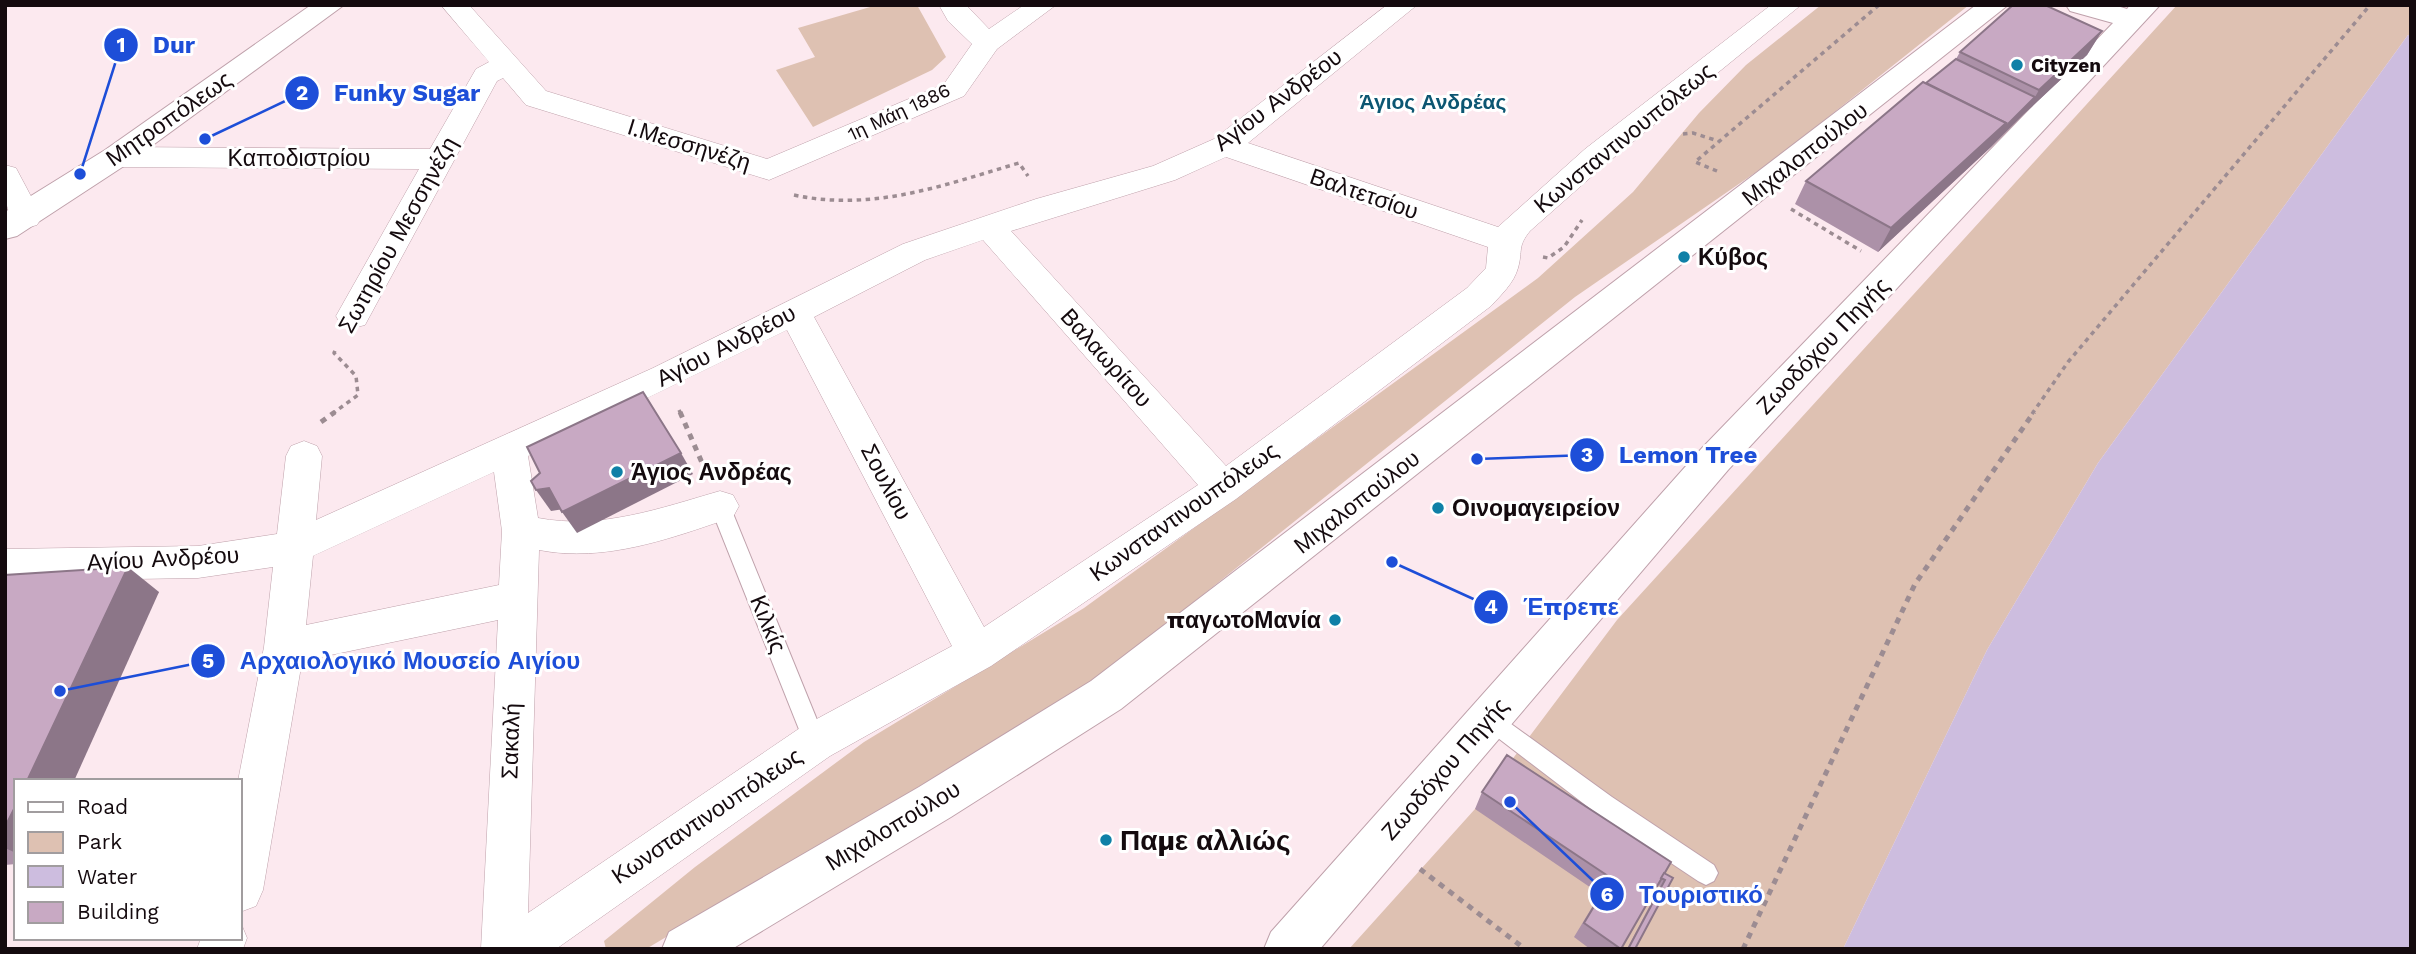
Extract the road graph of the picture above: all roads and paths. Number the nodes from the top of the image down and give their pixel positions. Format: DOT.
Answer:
graph roads {
  1 [pos="330,5"];
  2 [pos="454,5"];
  3 [pos="952,5"];
  4 [pos="1043,5"];
  5 [pos="1405,5"];
  6 [pos="1788,5"];
  7 [pos="1879,5"];
  8 [pos="1994,5"];
  9 [pos="2080,5"];
  10 [pos="2370,5"];
  11 [pos="2139,12"];
  12 [pos="988,43"];
  13 [pos="507,65"];
  14 [pos="1719,141"];
  15 [pos="1225,146"];
  16 [pos="116,157"];
  17 [pos="440,159"];
  18 [pos="769,170"];
  19 [pos="5,174"];
  20 [pos="1048,207"];
  21 [pos="16,222"];
  22 [pos="990,228"];
  23 [pos="1504,242"];
  24 [pos="794,312"];
  25 [pos="353,316"];
  26 [pos="665,377"];
  27 [pos="509,450"];
  28 [pos="304,456"];
  29 [pos="1223,488"];
  30 [pos="720,506"];
  31 [pos="521,531"];
  32 [pos="293,548"];
  33 [pos="5,565"];
  34 [pos="516,599"];
  35 [pos="284,647"];
  36 [pos="977,653"];
  37 [pos="1489,718"];
  38 [pos="815,742"];
  39 [pos="1382,842"];
  40 [pos="1706,873"];
  41 [pos="242,879"];
  42 [pos="504,949"];
  43 [pos="517,949"];
  44 [pos="685,949"];
  45 [pos="1288,949"];
  46 [pos="1525,949"];
  47 [pos="1743,949"];
  1 -- 16 [label="street, Μητροπόλεως"];
  2 -- 13 [label="street, Ι.Μεσσηνέζη"];
  3 -- 12 [label="street"];
  4 -- 12 [label="street, 1η Μάη 1886"];
  5 -- 15 [label="street, Αγίου Ανδρέου"];
  6 -- 23 [label="street, Κωνσταντινουπόλεως"];
  7 -- 14 [label="path"];
  8 -- 44 [label="street, Μιχαλοπούλου"];
  9 -- 11 [label="street"];
  10 -- 47 [label="path"];
  11 -- 37 [label="street, Ζωοδόχου Πηγής"];
  12 -- 18 [label="street, 1η Μάη 1886"];
  13 -- 17 [label="street, Σωτηρίου Μεσσηνέζη"];
  13 -- 18 [label="street, Ι.Μεσσηνέζη"];
  15 -- 20 [label="street, Αγίου Ανδρέου"];
  15 -- 23 [label="street, Βαλτετσίου"];
  16 -- 17 [label="street, Καποδιστρίου"];
  16 -- 21 [label="street, Μητροπόλεως"];
  17 -- 25 [label="street, Σωτηρίου Μεσσηνέζη"];
  18 -- 20 [label="path, Ι.Μεσσηνέζη"];
  19 -- 21 [label="street"];
  20 -- 22 [label="street, Αγίου Ανδρέου"];
  22 -- 24 [label="street, Αγίου Ανδρέου"];
  22 -- 29 [label="street, Βαλαωρίτου"];
  23 -- 29 [label="street, Κωνσταντινουπόλεως"];
  24 -- 26 [label="street, Αγίου Ανδρέου"];
  24 -- 36 [label="street, Σουλίου"];
  25 -- 28 [label="path, Σωτηρίου Μεσσηνέζη"];
  26 -- 27 [label="street, Αγίου Ανδρέου"];
  26 -- 30 [label="path"];
  27 -- 31 [label="street, Σακαλή"];
  27 -- 32 [label="street, Αγίου Ανδρέου"];
  28 -- 32 [label="street"];
  29 -- 36 [label="street, Κωνσταντινουπόλεως"];
  30 -- 31 [label="street"];
  30 -- 38 [label="lane, Κιλκίς"];
  31 -- 34 [label="street, Σακαλή"];
  32 -- 33 [label="street, Αγίου Ανδρέου"];
  32 -- 35 [label="street"];
  34 -- 35 [label="street"];
  34 -- 42 [label="street, Σακαλή"];
  35 -- 41 [label="street"];
  36 -- 38 [label="street, Κωνσταντινουπόλεως"];
  37 -- 39 [label="street, Ζωοδόχου Πηγής"];
  37 -- 40 [label="lane"];
  38 -- 43 [label="street, Κωνσταντινουπόλεως"];
  39 -- 45 [label="street, Ζωοδόχου Πηγής"];
  39 -- 46 [label="path"];
}
